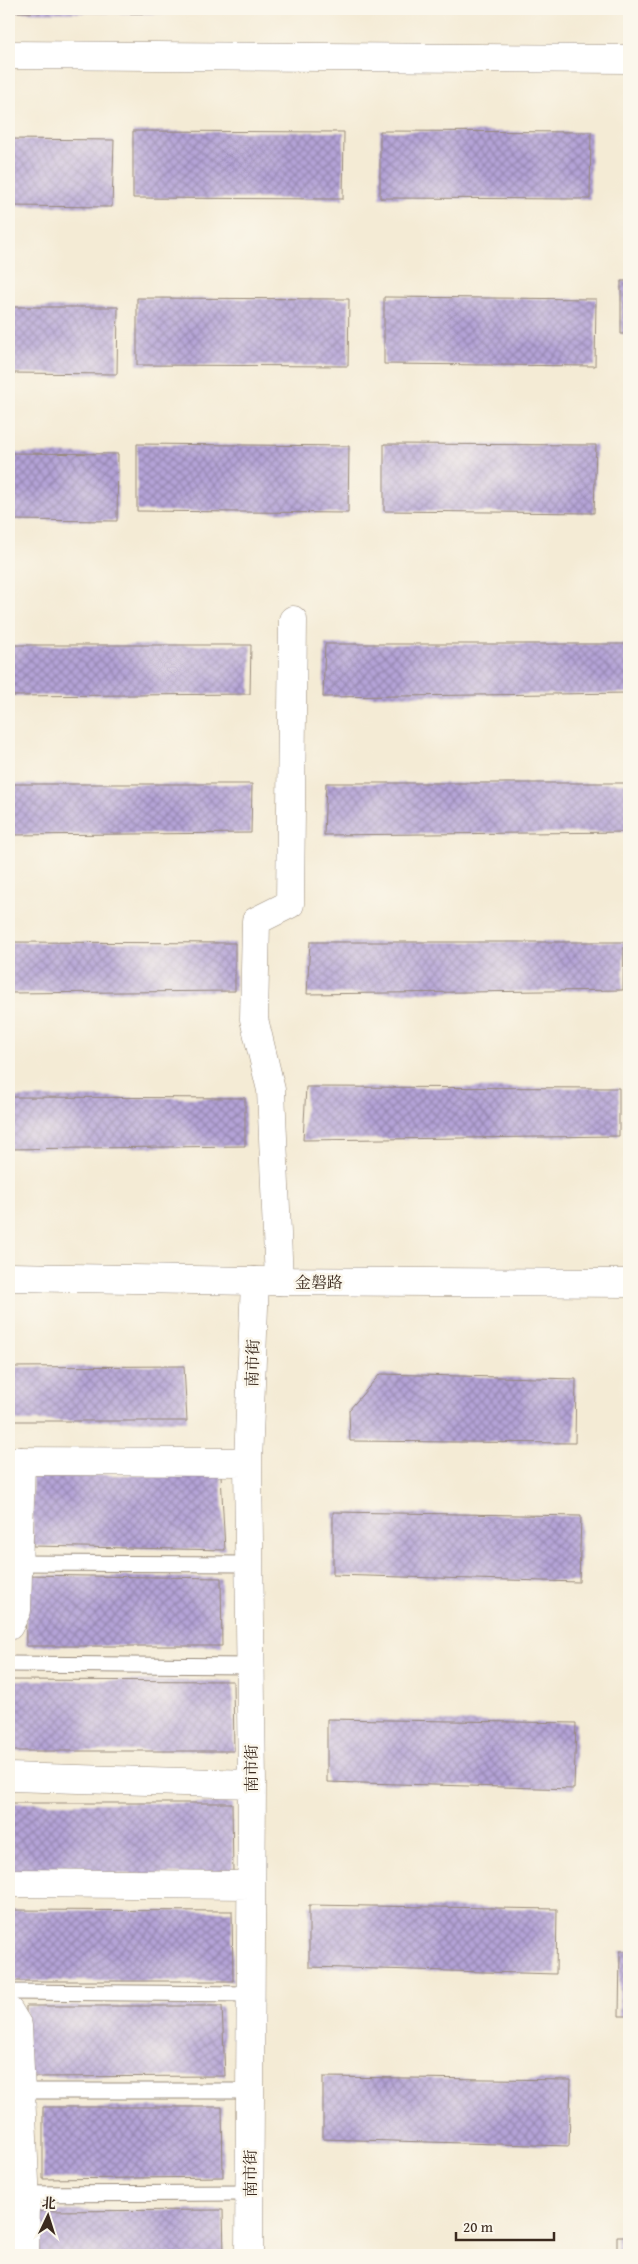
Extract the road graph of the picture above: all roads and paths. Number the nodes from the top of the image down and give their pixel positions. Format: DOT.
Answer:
graph roads {
  1 [pos="9,55"];
  2 [pos="629,59"];
  3 [pos="293,620"];
  4 [pos="9,1277"];
  5 [pos="267,1281"];
  6 [pos="629,1283"];
  7 [pos="15,1461"];
  8 [pos="248,1462"];
  9 [pos="14,1563"];
  10 [pos="250,1564"];
  11 [pos="9,1626"];
  12 [pos="9,1664"];
  13 [pos="251,1666"];
  14 [pos="9,1777"];
  15 [pos="252,1784"];
  16 [pos="9,1883"];
  17 [pos="251,1884"];
  18 [pos="9,1992"];
  19 [pos="251,1994"];
  20 [pos="9,2011"];
  21 [pos="15,2091"];
  22 [pos="250,2091"];
  23 [pos="250,2193"];
  24 [pos="17,2194"];
  25 [pos="24,2255"];
  26 [pos="249,2255"];
  1 -- 2 [label="street"];
  3 -- 5 [label="street, 南市街"];
  4 -- 5 [label="street, 金磐路"];
  5 -- 6 [label="street, 金磐路"];
  5 -- 8 [label="street, 南市街"];
  7 -- 8 [label="street"];
  7 -- 9 [label="street"];
  8 -- 10 [label="street, 南市街"];
  9 -- 10 [label="lane"];
  9 -- 11 [label="street"];
  10 -- 13 [label="street, 南市街"];
  12 -- 13 [label="lane"];
  13 -- 15 [label="street, 南市街"];
  14 -- 15 [label="street"];
  15 -- 17 [label="street, 南市街"];
  16 -- 17 [label="street"];
  17 -- 19 [label="street, 南市街"];
  18 -- 19 [label="lane"];
  19 -- 22 [label="street, 南市街"];
  20 -- 21 [label="street"];
  21 -- 22 [label="lane"];
  21 -- 24 [label="street"];
  22 -- 23 [label="street, 南市街"];
  23 -- 24 [label="lane"];
  23 -- 26 [label="street, 南市街"];
  24 -- 25 [label="street"];
}
